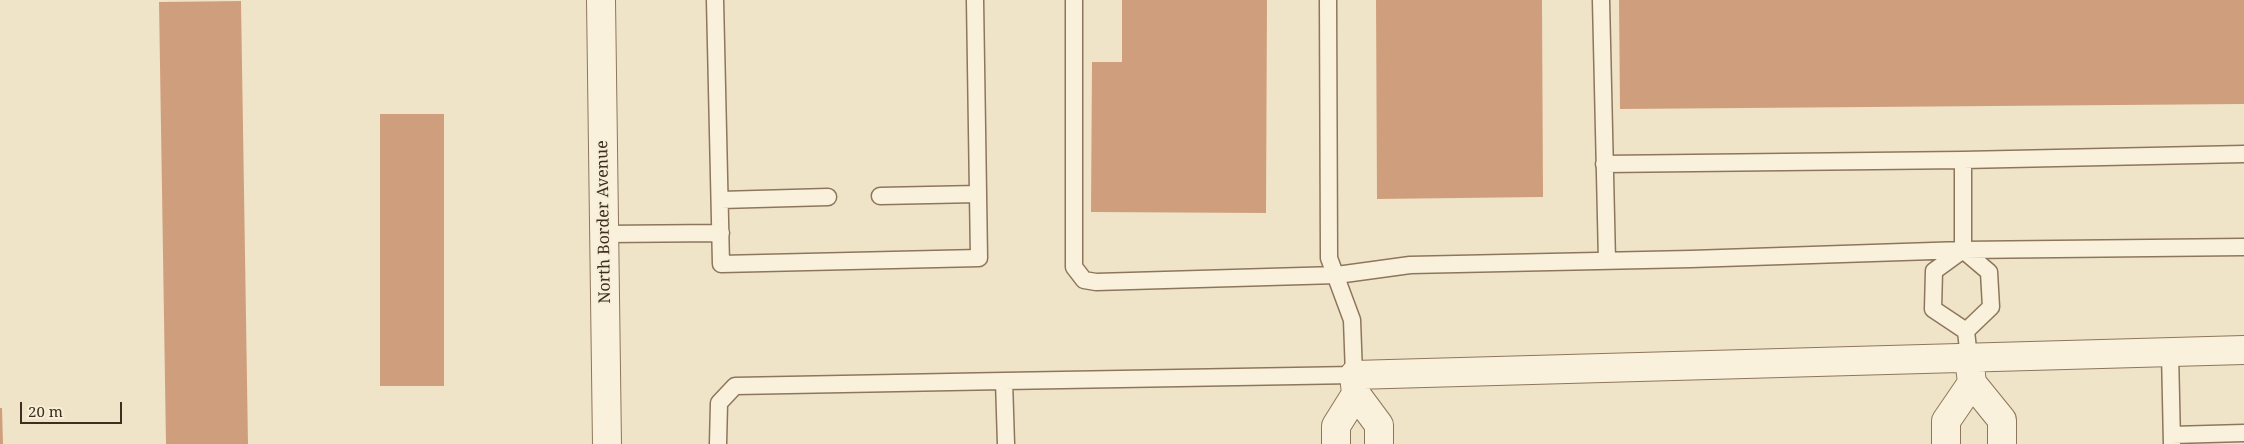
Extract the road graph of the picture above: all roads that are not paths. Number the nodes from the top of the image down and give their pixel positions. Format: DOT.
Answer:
graph roads {
  1 [pos="601,0"];
  2 [pos="715,0"];
  3 [pos="975,0"];
  4 [pos="1074,0"];
  5 [pos="1328,0"];
  6 [pos="1601,0"];
  7 [pos="2244,154"];
  8 [pos="1963,160"];
  9 [pos="1604,164"];
  10 [pos="978,194"];
  11 [pos="880,196"];
  12 [pos="828,198"];
  13 [pos="721,200"];
  14 [pos="721,233"];
  15 [pos="604,234"];
  16 [pos="2244,247"];
  17 [pos="1963,250"];
  18 [pos="1607,261"];
  19 [pos="1337,275"];
  20 [pos="1966,331"];
  21 [pos="2244,350"];
  22 [pos="2170,352"];
  23 [pos="1970,370"];
  24 [pos="1004,381"];
  25 [pos="1355,384"];
  26 [pos="2244,433"];
  27 [pos="2172,440"];
  28 [pos="607,444"];
  29 [pos="718,444"];
  30 [pos="1006,444"];
  31 [pos="1336,444"];
  32 [pos="1379,444"];
  33 [pos="1946,444"];
  34 [pos="2002,444"];
  1 -- 15 [label="street, North Border Avenue"];
  2 -- 13 [label="lane"];
  3 -- 10 [label="lane"];
  4 -- 19 [label="lane"];
  5 -- 19 [label="lane"];
  6 -- 9 [label="lane"];
  7 -- 8 [label="lane"];
  8 -- 9 [label="lane"];
  8 -- 17 [label="lane"];
  9 -- 18 [label="lane"];
  10 -- 11 [label="lane"];
  10 -- 14 [label="lane"];
  12 -- 13 [label="lane"];
  13 -- 14 [label="lane"];
  14 -- 15 [label="lane"];
  15 -- 28 [label="street, North Border Avenue"];
  16 -- 17 [label="lane"];
  17 -- 18 [label="lane"];
  17 -- 20 [label="lane"];
  17 -- 20 [label="lane"];
  18 -- 19 [label="lane"];
  19 -- 25 [label="lane"];
  20 -- 23 [label="lane"];
  21 -- 22 [label="street"];
  22 -- 23 [label="street"];
  22 -- 27 [label="lane"];
  23 -- 25 [label="street"];
  23 -- 33 [label="street"];
  23 -- 34 [label="street"];
  24 -- 25 [label="lane"];
  24 -- 29 [label="lane"];
  24 -- 30 [label="lane"];
  25 -- 31 [label="street"];
  25 -- 32 [label="street"];
  26 -- 27 [label="lane"];
}
